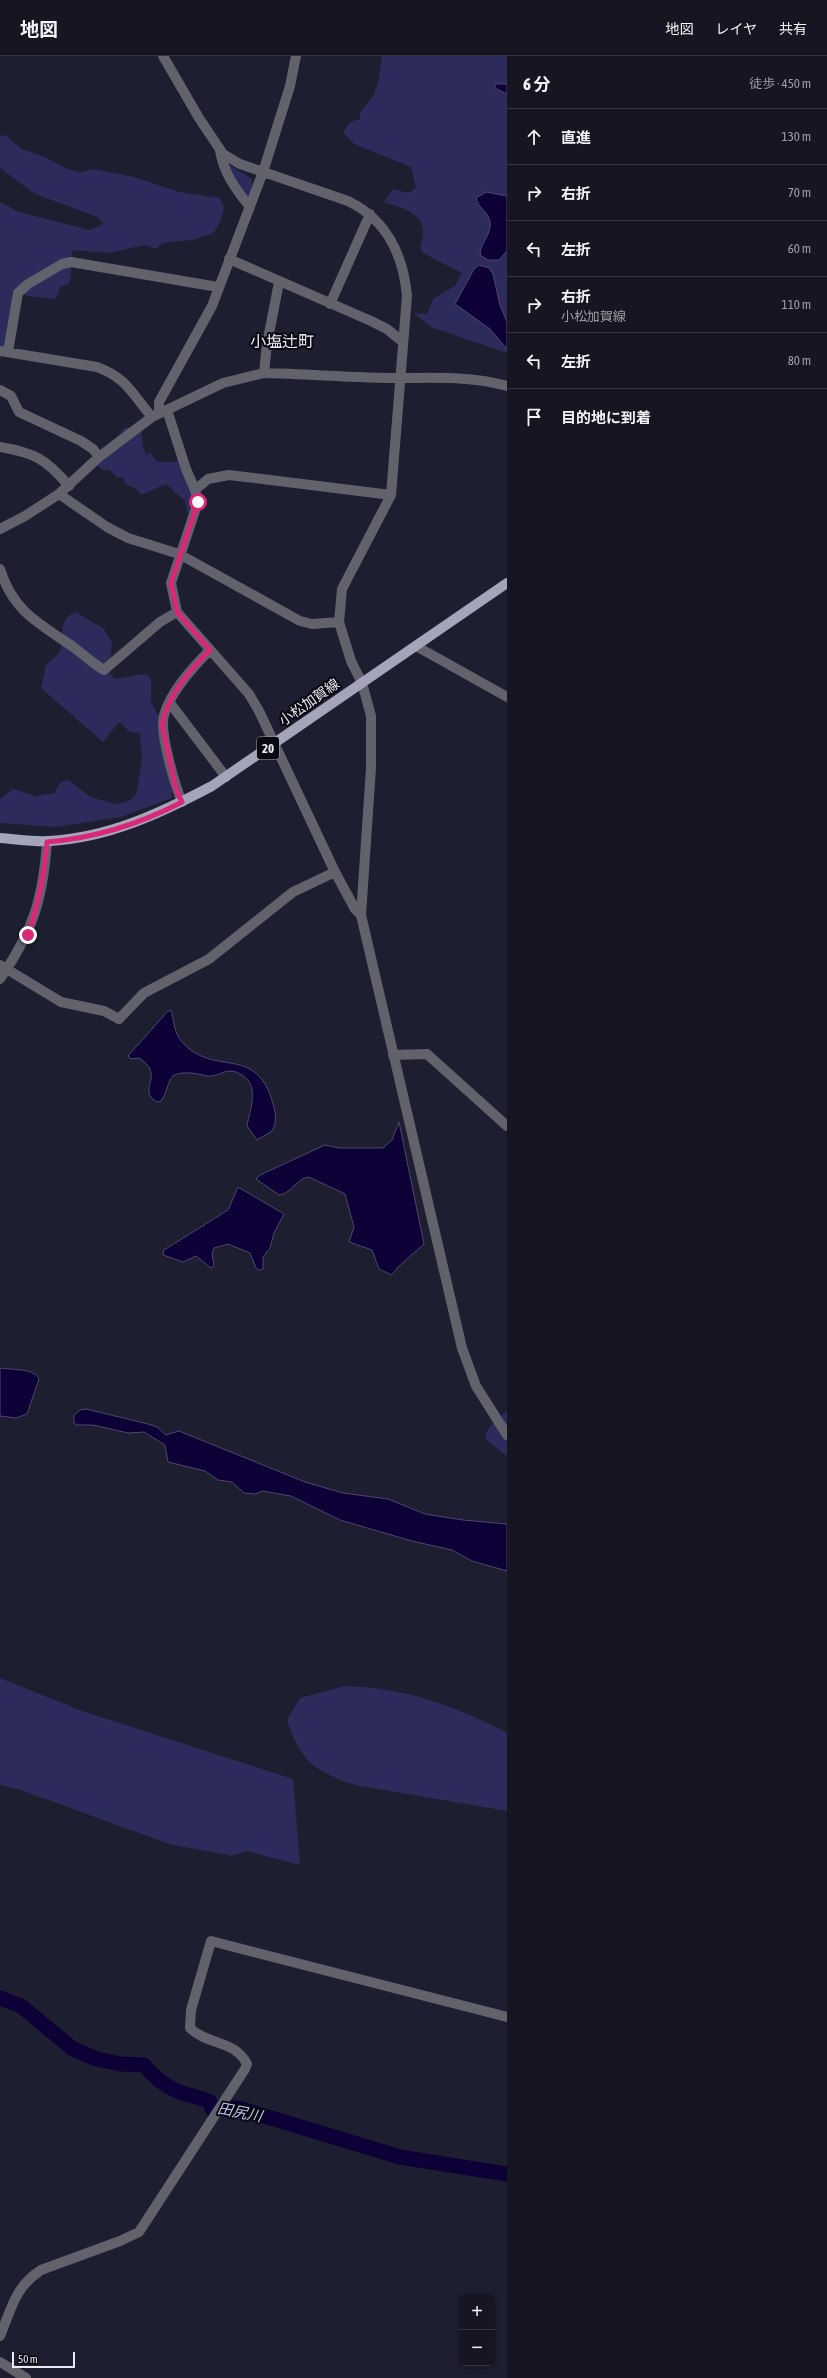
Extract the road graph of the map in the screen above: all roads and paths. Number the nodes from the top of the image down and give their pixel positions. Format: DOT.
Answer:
graph roads {
  1 [pos="162,56"];
  2 [pos="296,56"];
  3 [pos="220,150"];
  4 [pos="263,172"];
  5 [pos="250,207"];
  6 [pos="370,214"];
  7 [pos="229,259"];
  8 [pos="279,282"];
  9 [pos="218,287"];
  10 [pos="330,304"];
  11 [pos="403,342"];
  12 [pos="4,352"];
  13 [pos="264,373"];
  14 [pos="401,378"];
  15 [pos="507,386"];
  16 [pos="0,390"];
  17 [pos="159,413"];
  18 [pos="0,447"];
  19 [pos="99,457"];
  20 [pos="69,486"];
  21 [pos="196,490"];
  22 [pos="59,494"];
  23 [pos="391,495"];
  24 [pos="2,524"];
  25 [pos="179,554"];
  26 [pos="0,569"];
  27 [pos="507,582"];
  28 [pos="177,612"];
  29 [pos="339,622"];
  30 [pos="416,646"];
  31 [pos="210,650"];
  32 [pos="362,683"];
  33 [pos="507,697"];
  34 [pos="170,703"];
  35 [pos="276,743"];
  36 [pos="226,777"];
  37 [pos="182,802"];
  38 [pos="0,838"];
  39 [pos="47,842"];
  40 [pos="335,872"];
  41 [pos="361,915"];
  42 [pos="3,967"];
  43 [pos="0,979"];
  44 [pos="392,1055"];
  45 [pos="507,1126"];
  46 [pos="507,1435"];
  47 [pos="507,2017"];
  48 [pos="0,2336"];
  49 [pos="0,2362"];
  50 [pos="26,2378"];
  1 -- 3 [label="street"];
  2 -- 4 [label="street"];
  3 -- 4 [label="street"];
  3 -- 5 [label="street"];
  4 -- 5 [label="street"];
  4 -- 6 [label="street"];
  5 -- 7 [label="street"];
  6 -- 10 [label="street"];
  6 -- 11 [label="street"];
  7 -- 8 [label="street"];
  7 -- 9 [label="street"];
  8 -- 10 [label="street"];
  8 -- 13 [label="street"];
  9 -- 12 [label="street"];
  9 -- 17 [label="street"];
  10 -- 11 [label="street"];
  11 -- 14 [label="street"];
  12 -- 17 [label="street"];
  13 -- 14 [label="street"];
  13 -- 17 [label="street"];
  14 -- 15 [label="street"];
  14 -- 23 [label="street"];
  16 -- 19 [label="street"];
  17 -- 19 [label="street"];
  17 -- 21 [label="street"];
  18 -- 20 [label="street"];
  19 -- 20 [label="street"];
  20 -- 22 [label="street"];
  21 -- 23 [label="street"];
  21 -- 25 [label="street"];
  22 -- 24 [label="street"];
  22 -- 25 [label="street"];
  23 -- 29 [label="street"];
  25 -- 28 [label="street"];
  25 -- 29 [label="street"];
  26 -- 28 [label="street"];
  27 -- 30 [label="main road, 小松加賀線 / 20"];
  28 -- 31 [label="street"];
  29 -- 32 [label="street"];
  30 -- 32 [label="main road, 小松加賀線 / 20"];
  30 -- 33 [label="street"];
  31 -- 34 [label="street"];
  31 -- 35 [label="street"];
  32 -- 35 [label="main road, 小松加賀線 / 20"];
  32 -- 41 [label="street"];
  34 -- 36 [label="street"];
  34 -- 37 [label="street"];
  35 -- 36 [label="main road, 小松加賀線 / 20"];
  35 -- 40 [label="street"];
  36 -- 37 [label="main road, 小松加賀線 / 20"];
  37 -- 39 [label="main road, 小松加賀線 / 20"];
  38 -- 39 [label="main road, 小松加賀線 / 20"];
  39 -- 42 [label="street"];
  40 -- 41 [label="street"];
  40 -- 42 [label="street"];
  41 -- 44 [label="street"];
  42 -- 43 [label="street"];
  44 -- 45 [label="street"];
  44 -- 46 [label="street"];
  47 -- 48 [label="street"];
  49 -- 50 [label="street"];
}
